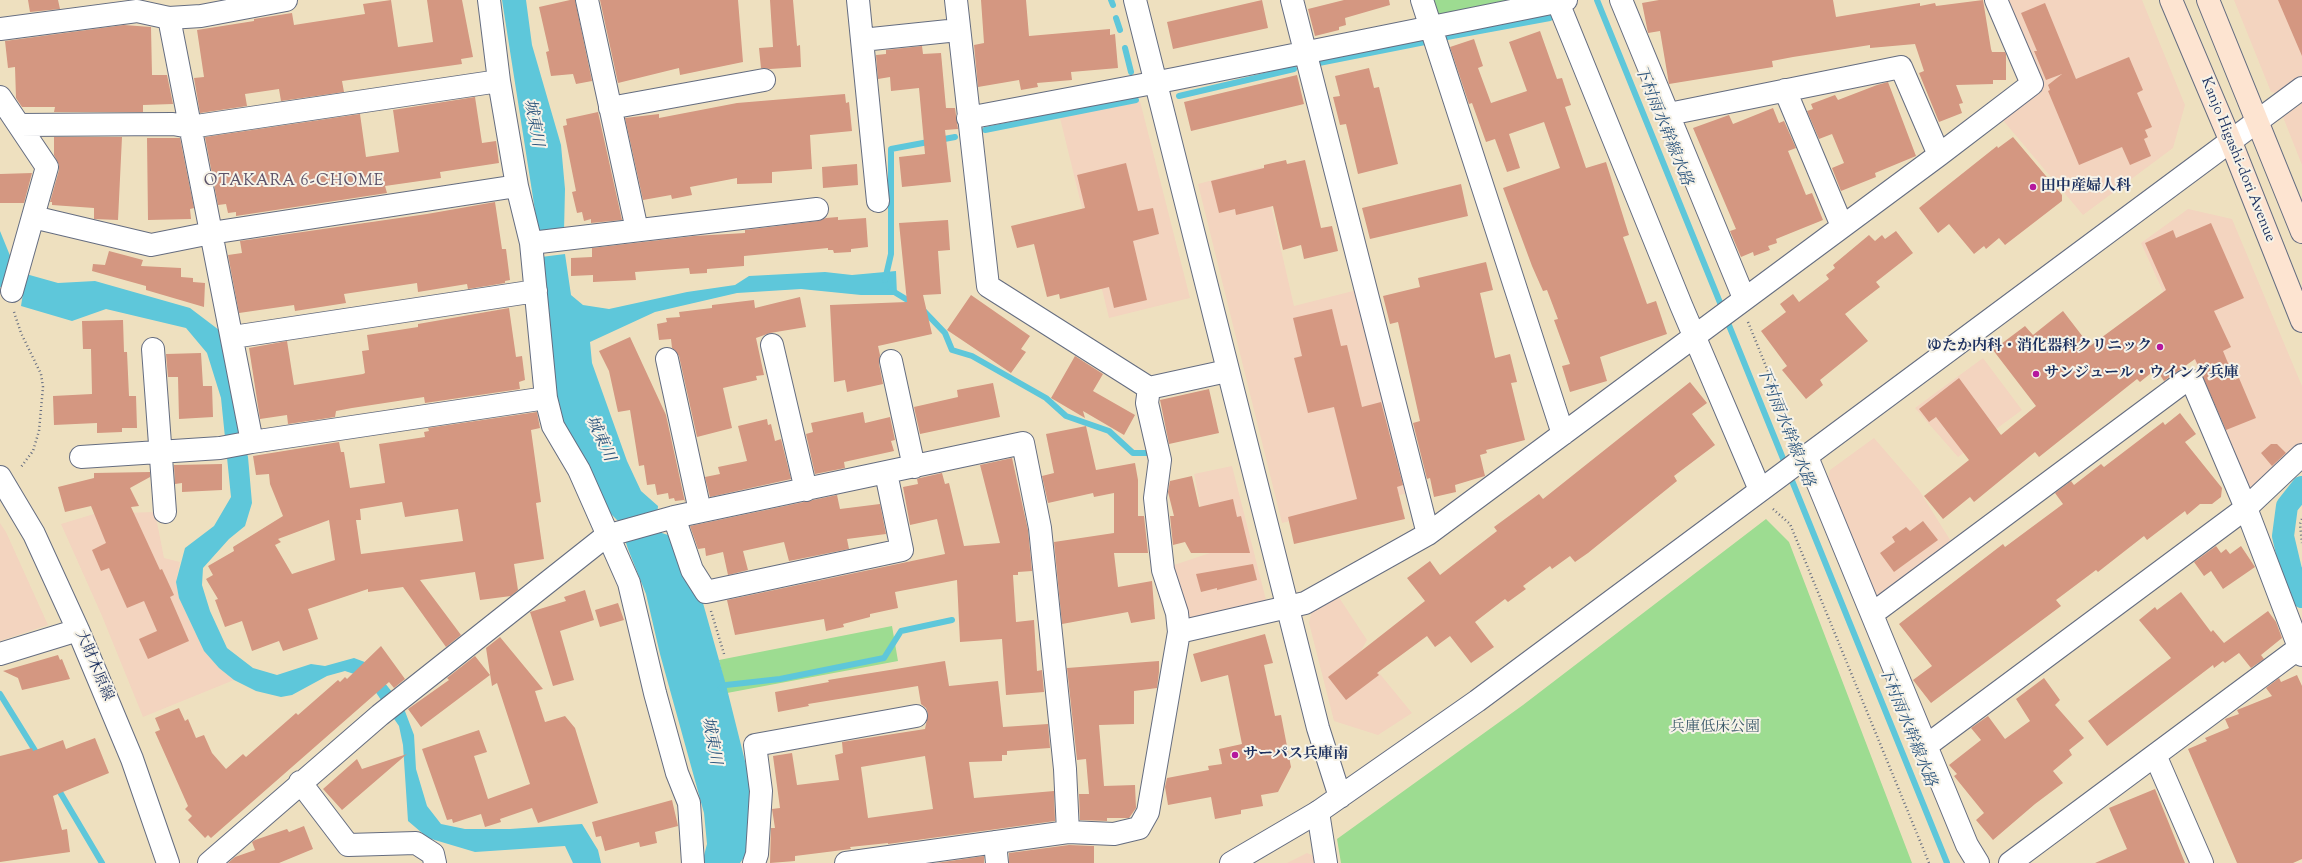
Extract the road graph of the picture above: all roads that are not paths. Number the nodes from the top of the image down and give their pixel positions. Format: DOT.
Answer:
graph roads {
  1 [pos="286,0"];
  2 [pos="489,0"];
  3 [pos="587,0"];
  4 [pos="858,0"];
  5 [pos="956,0"];
  6 [pos="1135,0"];
  7 [pos="1292,0"];
  8 [pos="1422,0"];
  9 [pos="1622,0"];
  10 [pos="1996,0"];
  11 [pos="2171,0"];
  12 [pos="2208,0"];
  13 [pos="1560,1"];
  14 [pos="169,18"];
  15 [pos="1430,28"];
  16 [pos="0,29"];
  17 [pos="958,30"];
  18 [pos="862,40"];
  19 [pos="1305,53"];
  20 [pos="764,80"];
  21 [pos="499,82"];
  22 [pos="1156,83"];
  23 [pos="2302,88"];
  24 [pos="1785,90"];
  25 [pos="0,97"];
  26 [pos="610,108"];
  27 [pos="1669,114"];
  28 [pos="968,118"];
  29 [pos="2257,121"];
  30 [pos="19,125"];
  31 [pos="190,127"];
  32 [pos="2231,142"];
  33 [pos="1939,155"];
  34 [pos="517,186"];
  35 [pos="878,201"];
  36 [pos="817,209"];
  37 [pos="33,217"];
  38 [pos="1842,226"];
  39 [pos="636,230"];
  40 [pos="2302,232"];
  41 [pos="211,233"];
  42 [pos="531,243"];
  43 [pos="12,291"];
  44 [pos="536,291"];
  45 [pos="1742,300"];
  46 [pos="2302,321"];
  47 [pos="1702,330"];
  48 [pos="233,337"];
  49 [pos="772,345"];
  50 [pos="153,349"];
  51 [pos="667,359"];
  52 [pos="891,361"];
  53 [pos="1227,371"];
  54 [pos="1149,388"];
  55 [pos="546,398"];
  56 [pos="1563,434"];
  57 [pos="252,442"];
  58 [pos="160,451"];
  59 [pos="1801,453"];
  60 [pos="2302,455"];
  61 [pos="81,457"];
  62 [pos="914,467"];
  63 [pos="886,473"];
  64 [pos="0,477"];
  65 [pos="806,490"];
  66 [pos="1768,493"];
  67 [pos="2246,508"];
  68 [pos="700,511"];
  69 [pos="165,512"];
  70 [pos="670,518"];
  71 [pos="610,534"];
  72 [pos="1428,534"];
  73 [pos="1287,607"];
  74 [pos="1872,614"];
  75 [pos="78,630"];
  76 [pos="1179,632"];
  77 [pos="2301,652"];
  78 [pos="0,654"];
  79 [pos="916,716"];
  80 [pos="1926,746"];
  81 [pos="2155,755"];
  82 [pos="300,782"];
  83 [pos="1340,797"];
  84 [pos="1318,812"];
  85 [pos="1068,832"];
  86 [pos="996,853"];
  87 [pos="871,861"];
  88 [pos="168,863"];
  89 [pos="209,863"];
  90 [pos="435,863"];
  91 [pos="693,863"];
  92 [pos="754,863"];
  93 [pos="846,863"];
  94 [pos="1231,863"];
  95 [pos="1326,863"];
  96 [pos="1978,863"];
  97 [pos="2010,863"];
  98 [pos="2202,863"];
  1 -- 14 [label="street"];
  2 -- 21 [label="street"];
  3 -- 26 [label="street"];
  4 -- 18 [label="street"];
  5 -- 17 [label="street"];
  6 -- 22 [label="street"];
  7 -- 19 [label="street"];
  8 -- 15 [label="street"];
  9 -- 27 [label="street"];
  10 -- 33 [label="street"];
  11 -- 32 [label="main road, Kanjo Higashi-dori Avenue"];
  12 -- 29 [label="main road"];
  13 -- 15 [label="street"];
  13 -- 47 [label="street"];
  14 -- 16 [label="street"];
  14 -- 31 [label="street"];
  15 -- 19 [label="street"];
  15 -- 56 [label="street"];
  17 -- 18 [label="street"];
  17 -- 28 [label="street"];
  18 -- 35 [label="street"];
  19 -- 22 [label="street"];
  19 -- 72 [label="street"];
  20 -- 26 [label="street"];
  21 -- 31 [label="street"];
  21 -- 34 [label="street"];
  22 -- 28 [label="street"];
  22 -- 53 [label="street"];
  23 -- 29 [label="street"];
  24 -- 27 [label="street"];
  24 -- 33 [label="street"];
  24 -- 38 [label="street"];
  25 -- 30 [label="street"];
  26 -- 39 [label="street"];
  27 -- 45 [label="street"];
  28 -- 54 [label="street"];
  29 -- 32 [label="street"];
  29 -- 40 [label="main road"];
  30 -- 31 [label="street"];
  30 -- 37 [label="street"];
  31 -- 41 [label="street"];
  32 -- 46 [label="main road, Kanjo Higashi-dori Avenue"];
  32 -- 59 [label="street"];
  33 -- 38 [label="street"];
  34 -- 41 [label="street"];
  34 -- 42 [label="street"];
  36 -- 39 [label="street"];
  37 -- 41 [label="street"];
  37 -- 43 [label="street"];
  38 -- 45 [label="street"];
  39 -- 42 [label="street"];
  41 -- 48 [label="street"];
  42 -- 44 [label="street"];
  44 -- 48 [label="street"];
  44 -- 55 [label="street"];
  45 -- 47 [label="street"];
  47 -- 56 [label="street"];
  47 -- 66 [label="street"];
  48 -- 57 [label="street"];
  49 -- 65 [label="street"];
  50 -- 58 [label="street"];
  51 -- 68 [label="street"];
  52 -- 62 [label="street"];
  53 -- 54 [label="street"];
  53 -- 73 [label="street"];
  54 -- 76 [label="street"];
  55 -- 57 [label="street"];
  55 -- 71 [label="street"];
  56 -- 72 [label="street"];
  57 -- 58 [label="street"];
  58 -- 61 [label="street"];
  58 -- 69 [label="street"];
  59 -- 66 [label="street"];
  59 -- 74 [label="street"];
  60 -- 67 [label="street"];
  62 -- 63 [label="street"];
  62 -- 85 [label="street"];
  63 -- 65 [label="street"];
  63 -- 70 [label="street"];
  64 -- 75 [label="street, 大財木原線"];
  65 -- 68 [label="street"];
  66 -- 83 [label="street"];
  67 -- 74 [label="street"];
  67 -- 77 [label="street"];
  67 -- 80 [label="street"];
  68 -- 70 [label="street"];
  70 -- 71 [label="street"];
  71 -- 82 [label="street"];
  71 -- 91 [label="street"];
  72 -- 73 [label="street"];
  73 -- 76 [label="street"];
  73 -- 83 [label="street"];
  74 -- 80 [label="street"];
  75 -- 78 [label="street"];
  75 -- 88 [label="street, 大財木原線"];
  76 -- 85 [label="street"];
  77 -- 81 [label="street"];
  79 -- 92 [label="street"];
  80 -- 96 [label="street"];
  81 -- 97 [label="street"];
  81 -- 98 [label="street"];
  82 -- 89 [label="street"];
  82 -- 90 [label="street"];
  83 -- 84 [label="street"];
  84 -- 94 [label="street"];
  84 -- 95 [label="street"];
  85 -- 86 [label="street"];
  86 -- 87 [label="street"];
  87 -- 93 [label="street"];
}
